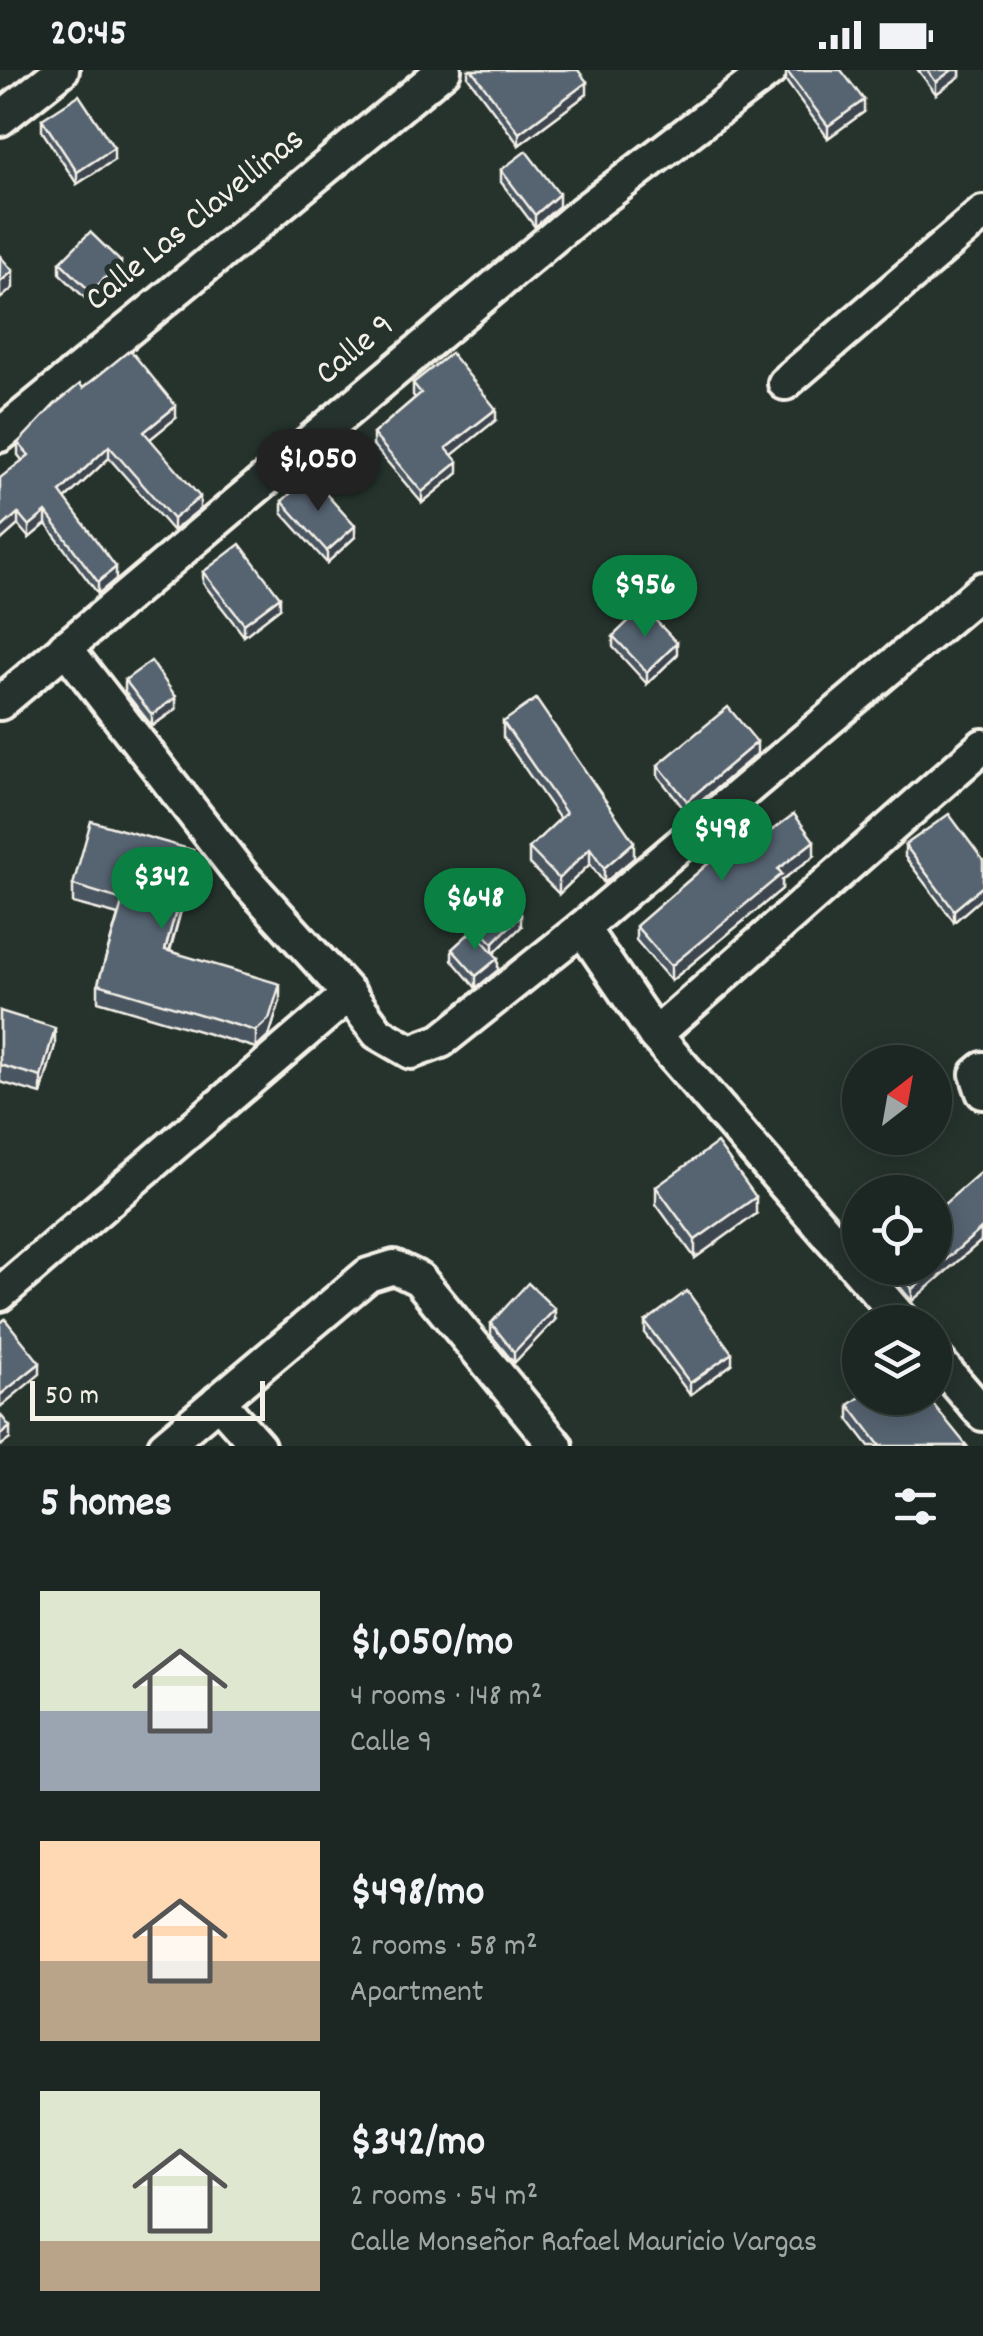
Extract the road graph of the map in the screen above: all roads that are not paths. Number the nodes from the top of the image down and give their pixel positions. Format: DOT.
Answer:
graph roads {
  1 [pos="62,70"];
  2 [pos="444,70"];
  3 [pos="770,70"];
  4 [pos="0,119"];
  5 [pos="983,212"];
  6 [pos="785,383"];
  7 [pos="0,435"];
  8 [pos="983,589"];
  9 [pos="65,647"];
  10 [pos="0,703"];
  11 [pos="983,746"];
  12 [pos="582,928"];
  13 [pos="349,994"];
  14 [pos="655,1035"];
  15 [pos="983,1069"];
  16 [pos="983,1092"];
  17 [pos="0,1294"];
  18 [pos="889,1305"];
  19 [pos="952,1378"];
  20 [pos="218,1402"];
  21 [pos="983,1414"];
  22 [pos="165,1446"];
  23 [pos="258,1446"];
  24 [pos="556,1446"];
  1 -- 4 [label="street"];
  2 -- 7 [label="street, Calle Las Clavellinas"];
  3 -- 9 [label="street, Calle 9"];
  5 -- 6 [label="street"];
  8 -- 12 [label="street"];
  9 -- 10 [label="street, Calle 9"];
  9 -- 13 [label="street"];
  11 -- 14 [label="street"];
  12 -- 13 [label="street"];
  12 -- 14 [label="street"];
  13 -- 17 [label="street"];
  14 -- 18 [label="street"];
  15 -- 16 [label="street"];
  19 -- 21 [label="street"];
  20 -- 22 [label="street"];
  20 -- 23 [label="street"];
  20 -- 24 [label="street"];
}
